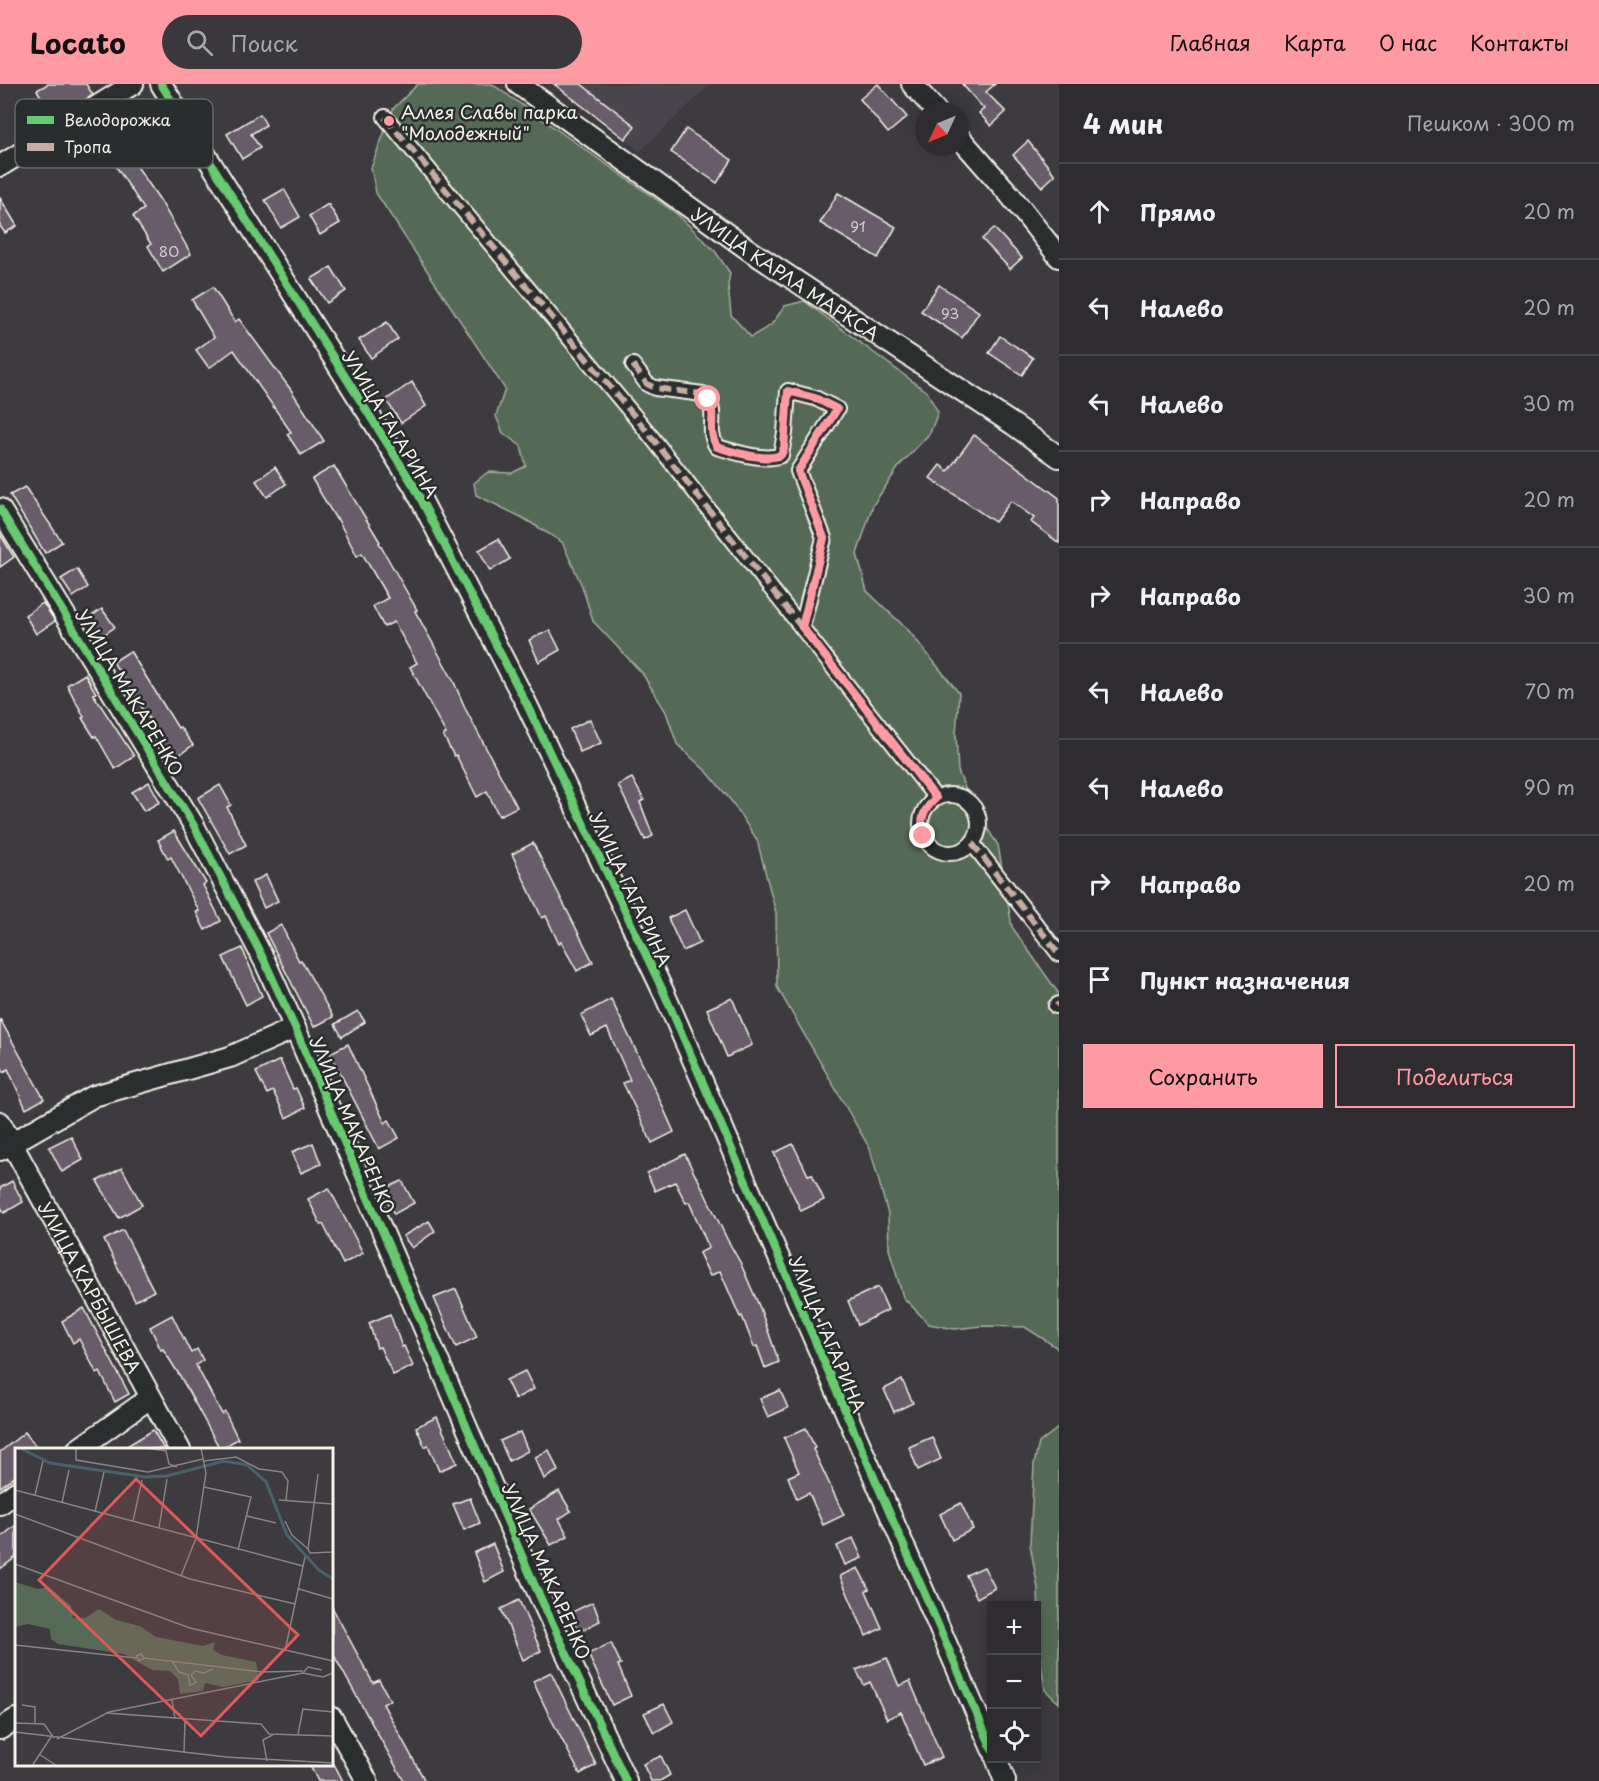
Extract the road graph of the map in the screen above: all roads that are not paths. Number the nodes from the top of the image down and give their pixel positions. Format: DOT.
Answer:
graph roads {
  1 [pos="133,84"];
  2 [pos="161,84"];
  3 [pos="518,84"];
  4 [pos="912,84"];
  5 [pos="109,99"];
  6 [pos="170,99"];
  7 [pos="928,102"];
  8 [pos="385,117"];
  9 [pos="969,148"];
  10 [pos="15,157"];
  11 [pos="0,166"];
  12 [pos="213,167"];
  13 [pos="1059,257"];
  14 [pos="633,365"];
  15 [pos="1059,458"];
  16 [pos="0,509"];
  17 [pos="802,627"];
  18 [pos="936,798"];
  19 [pos="972,843"];
  20 [pos="1059,954"];
  21 [pos="295,1028"];
  22 [pos="0,1122"];
  23 [pos="5,1146"];
  24 [pos="150,1398"];
  25 [pos="78,1448"];
  26 [pos="179,1448"];
  27 [pos="15,1493"];
  28 [pos="0,1504"];
  29 [pos="15,1720"];
  30 [pos="333,1720"];
  31 [pos="0,1729"];
  32 [pos="987,1737"];
  33 [pos="998,1763"];
  34 [pos="367,1781"];
  35 [pos="626,1781"];
  36 [pos="1005,1781"];
  1 -- 5 [label="street"];
  2 -- 6 [label="street, УЛИЦА ГАГАРИНА"];
  3 -- 15 [label="street, УЛИЦА КАРЛА МАРКСА"];
  4 -- 7 [label="street"];
  8 -- 17 [label="street"];
  9 -- 13 [label="street"];
  10 -- 11 [label="street"];
  12 -- 32 [label="street, УЛИЦА ГАГАРИНА"];
  14 -- 17 [label="street"];
  16 -- 21 [label="street, УЛИЦА МАКАРЕНКО"];
  17 -- 18 [label="street"];
  18 -- 19 [label="street"];
  18 -- 19 [label="street"];
  19 -- 20 [label="street"];
  21 -- 23 [label="street"];
  21 -- 35 [label="street, УЛИЦА МАКАРЕНКО"];
  22 -- 23 [label="street, УЛИЦА КАРБЫШЕВА"];
  23 -- 24 [label="street, УЛИЦА КАРБЫШЕВА"];
  24 -- 25 [label="street"];
  24 -- 26 [label="street, УЛИЦА КАРБЫШЕВА"];
  27 -- 28 [label="street"];
  29 -- 31 [label="street"];
  30 -- 34 [label="street"];
  33 -- 36 [label="street"];
}
